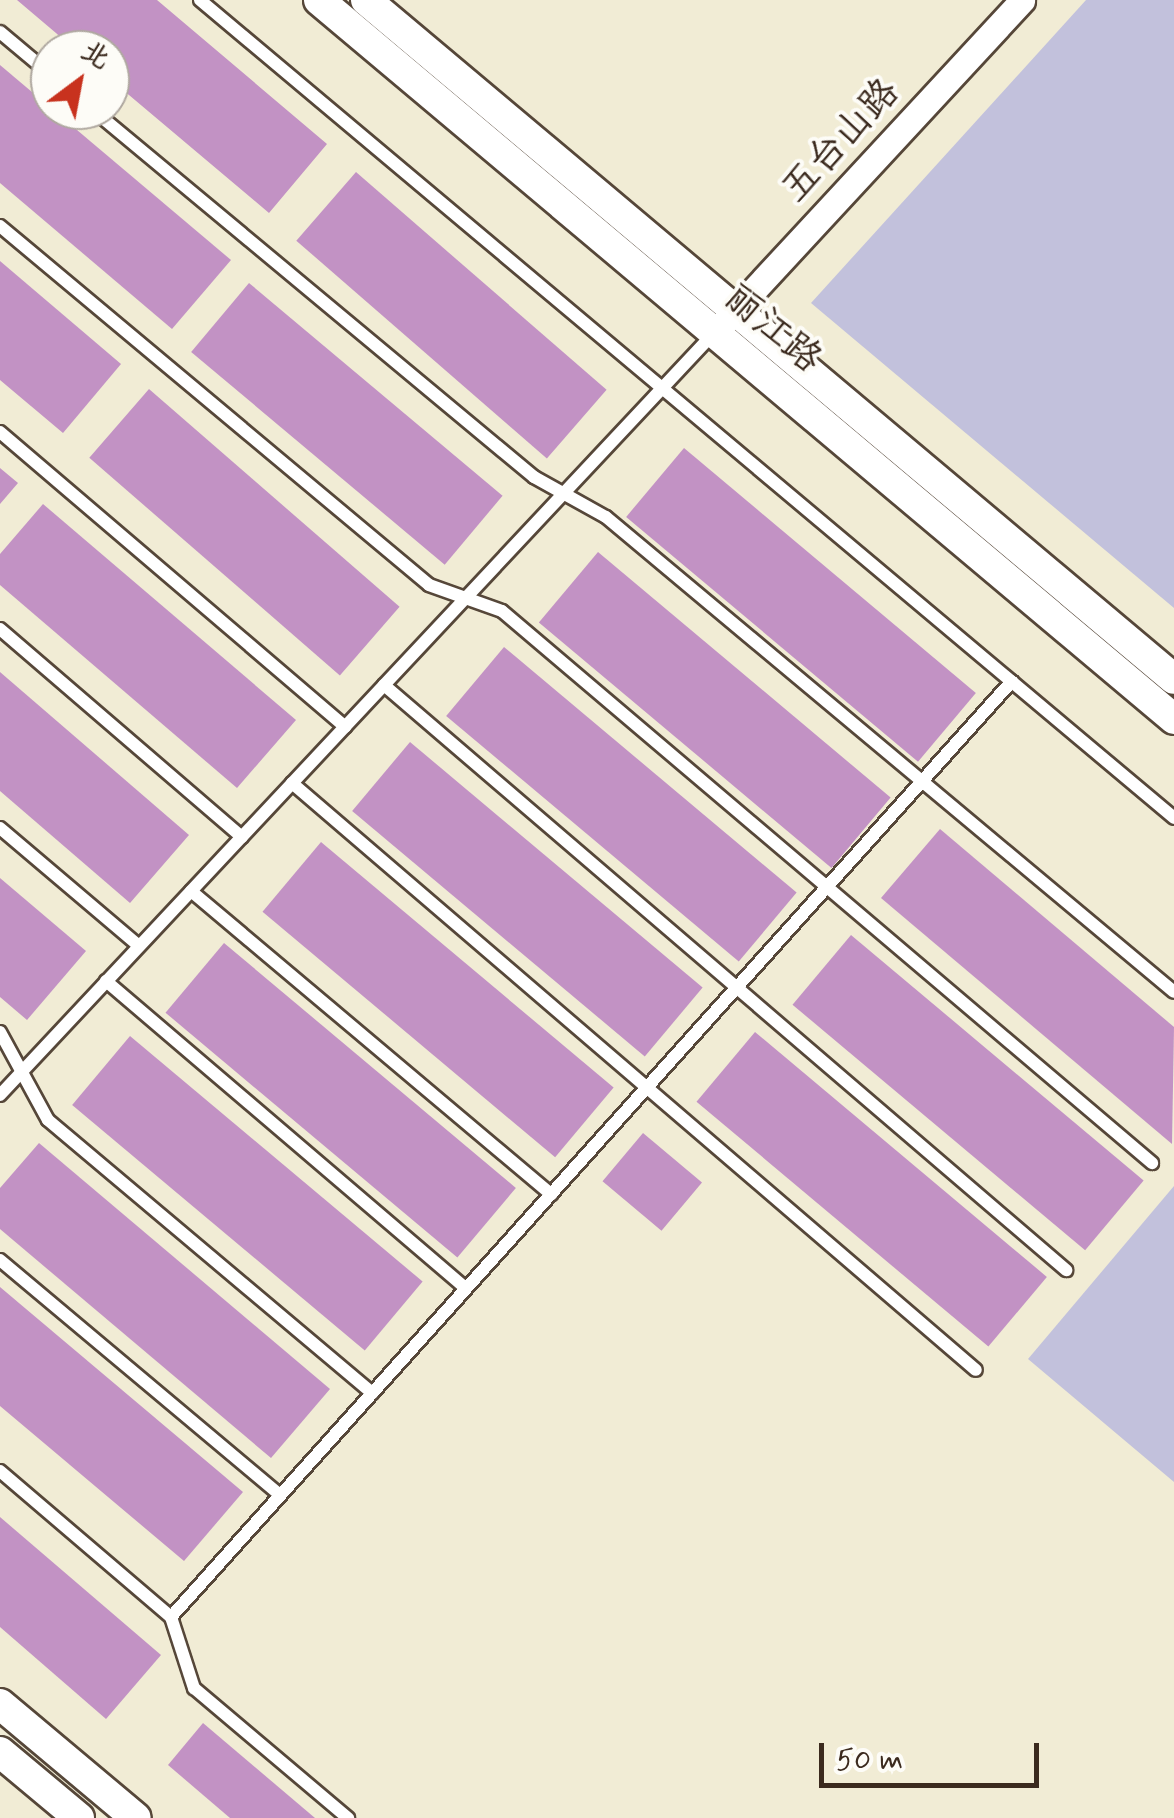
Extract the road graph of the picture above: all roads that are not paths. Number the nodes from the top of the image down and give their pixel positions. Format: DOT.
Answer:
graph roads {
  1 [pos="200,0"];
  2 [pos="319,0"];
  3 [pos="366,0"];
  4 [pos="1022,0"];
  5 [pos="0,32"];
  6 [pos="30,57"];
  7 [pos="117,130"];
  8 [pos="0,226"];
  9 [pos="725,322"];
  10 [pos="663,388"];
  11 [pos="0,432"];
  12 [pos="564,494"];
  13 [pos="466,598"];
  14 [pos="0,629"];
  15 [pos="1174,679"];
  16 [pos="1012,681"];
  17 [pos="384,685"];
  18 [pos="1174,719"];
  19 [pos="345,727"];
  20 [pos="922,781"];
  21 [pos="292,783"];
  22 [pos="1174,818"];
  23 [pos="0,828"];
  24 [pos="242,836"];
  25 [pos="826,887"];
  26 [pos="191,892"];
  27 [pos="139,946"];
  28 [pos="106,981"];
  29 [pos="737,988"];
  30 [pos="1174,992"];
  31 [pos="0,1032"];
  32 [pos="24,1069"];
  33 [pos="647,1088"];
  34 [pos="0,1095"];
  35 [pos="1152,1163"];
  36 [pos="550,1194"];
  37 [pos="0,1260"];
  38 [pos="1066,1270"];
  39 [pos="466,1288"];
  40 [pos="976,1370"];
  41 [pos="372,1393"];
  42 [pos="0,1471"];
  43 [pos="280,1495"];
  44 [pos="171,1617"];
  45 [pos="0,1704"];
  46 [pos="0,1752"];
  47 [pos="70,1815"];
  48 [pos="136,1818"];
  49 [pos="348,1818"];
  1 -- 10 [label="lane"];
  2 -- 9 [label="street, 丽江路"];
  3 -- 9 [label="street, 丽江路"];
  4 -- 9 [label="street, 五台山路"];
  5 -- 6 [label="lane"];
  7 -- 12 [label="lane"];
  8 -- 13 [label="lane"];
  9 -- 10 [label="lane"];
  9 -- 15 [label="street, 丽江路"];
  9 -- 18 [label="street, 丽江路"];
  10 -- 12 [label="lane"];
  10 -- 16 [label="lane"];
  11 -- 19 [label="lane"];
  12 -- 13 [label="lane"];
  12 -- 20 [label="lane"];
  13 -- 17 [label="lane"];
  13 -- 25 [label="lane"];
  14 -- 24 [label="lane"];
  16 -- 20 [label="lane"];
  16 -- 22 [label="lane"];
  17 -- 19 [label="lane"];
  17 -- 29 [label="lane"];
  19 -- 21 [label="lane"];
  20 -- 25 [label="lane"];
  20 -- 30 [label="lane"];
  21 -- 24 [label="lane"];
  21 -- 33 [label="lane"];
  23 -- 27 [label="lane"];
  24 -- 26 [label="lane"];
  25 -- 29 [label="lane"];
  25 -- 35 [label="lane"];
  26 -- 27 [label="lane"];
  26 -- 36 [label="lane"];
  27 -- 28 [label="lane"];
  28 -- 32 [label="lane"];
  28 -- 39 [label="lane"];
  29 -- 33 [label="lane"];
  29 -- 38 [label="lane"];
  31 -- 32 [label="lane"];
  32 -- 34 [label="lane"];
  32 -- 41 [label="lane"];
  33 -- 36 [label="lane"];
  33 -- 40 [label="lane"];
  36 -- 39 [label="lane"];
  37 -- 43 [label="lane"];
  39 -- 41 [label="lane"];
  41 -- 43 [label="lane"];
  42 -- 44 [label="lane"];
  43 -- 44 [label="lane"];
  44 -- 49 [label="lane"];
  45 -- 48 [label="street"];
  46 -- 47 [label="street"];
}
